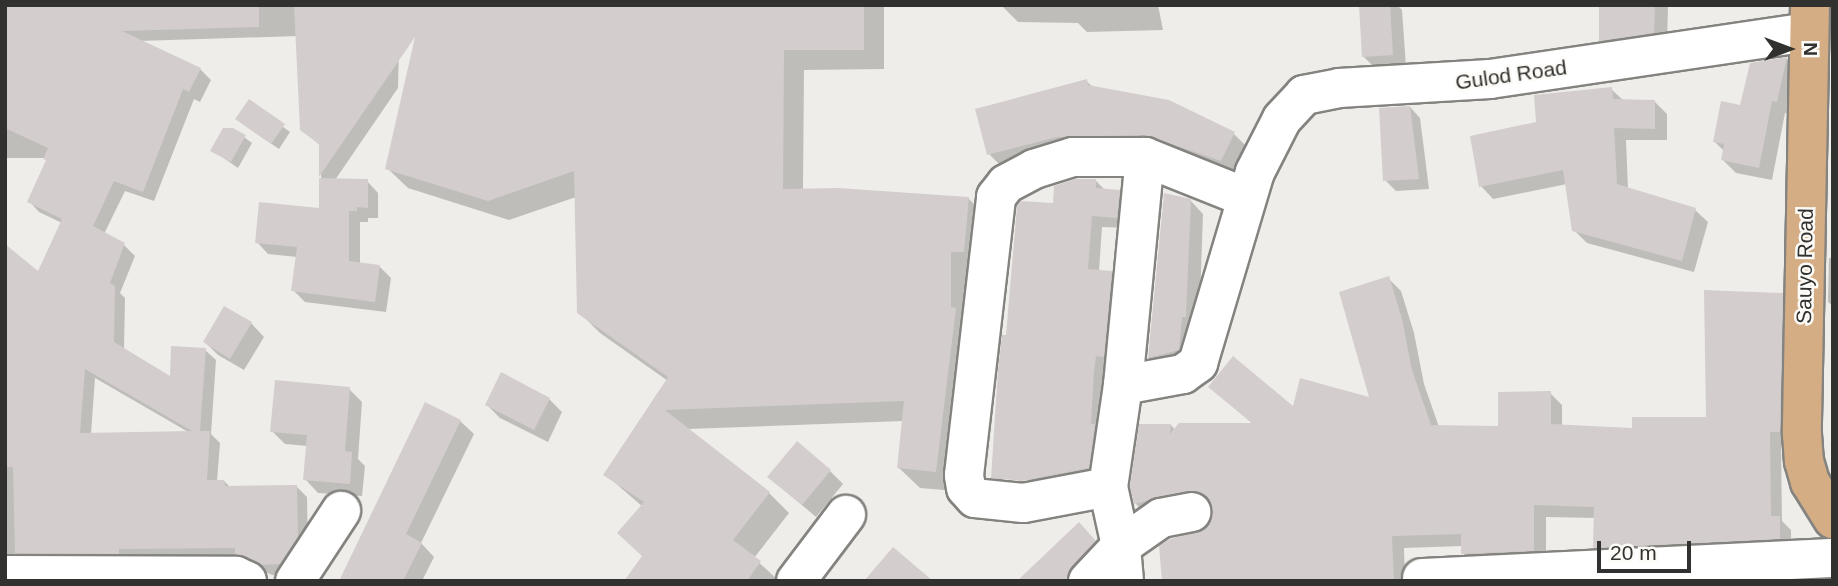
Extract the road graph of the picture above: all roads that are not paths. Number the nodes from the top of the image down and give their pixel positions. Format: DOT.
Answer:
graph roads {
  1 [pos="1815,20"];
  2 [pos="1821,71"];
  3 [pos="1145,157"];
  4 [pos="1250,185"];
  5 [pos="1123,384"];
  6 [pos="1108,487"];
  7 [pos="341,511"];
  8 [pos="1191,512"];
  9 [pos="846,515"];
  10 [pos="1833,519"];
  11 [pos="1833,558"];
  12 [pos="1123,564"];
  13 [pos="1833,570"];
  14 [pos="13,577"];
  15 [pos="1422,578"];
  16 [pos="247,581"];
  17 [pos="295,581"];
  18 [pos="796,581"];
  19 [pos="1088,581"];
  20 [pos="1830,581"];
  1 -- 2 [label="main road, Sauyo Road"];
  1 -- 4 [label="street, Gulod Road"];
  2 -- 10 [label="main road, Sauyo Road"];
  3 -- 4 [label="street"];
  3 -- 5 [label="street"];
  3 -- 6 [label="street"];
  4 -- 5 [label="street, Gulod Road"];
  5 -- 6 [label="street"];
  6 -- 12 [label="street"];
  7 -- 17 [label="street"];
  8 -- 12 [label="street"];
  9 -- 18 [label="street"];
  11 -- 15 [label="street"];
  12 -- 19 [label="street"];
  13 -- 20 [label="street"];
  14 -- 16 [label="street"];
}
